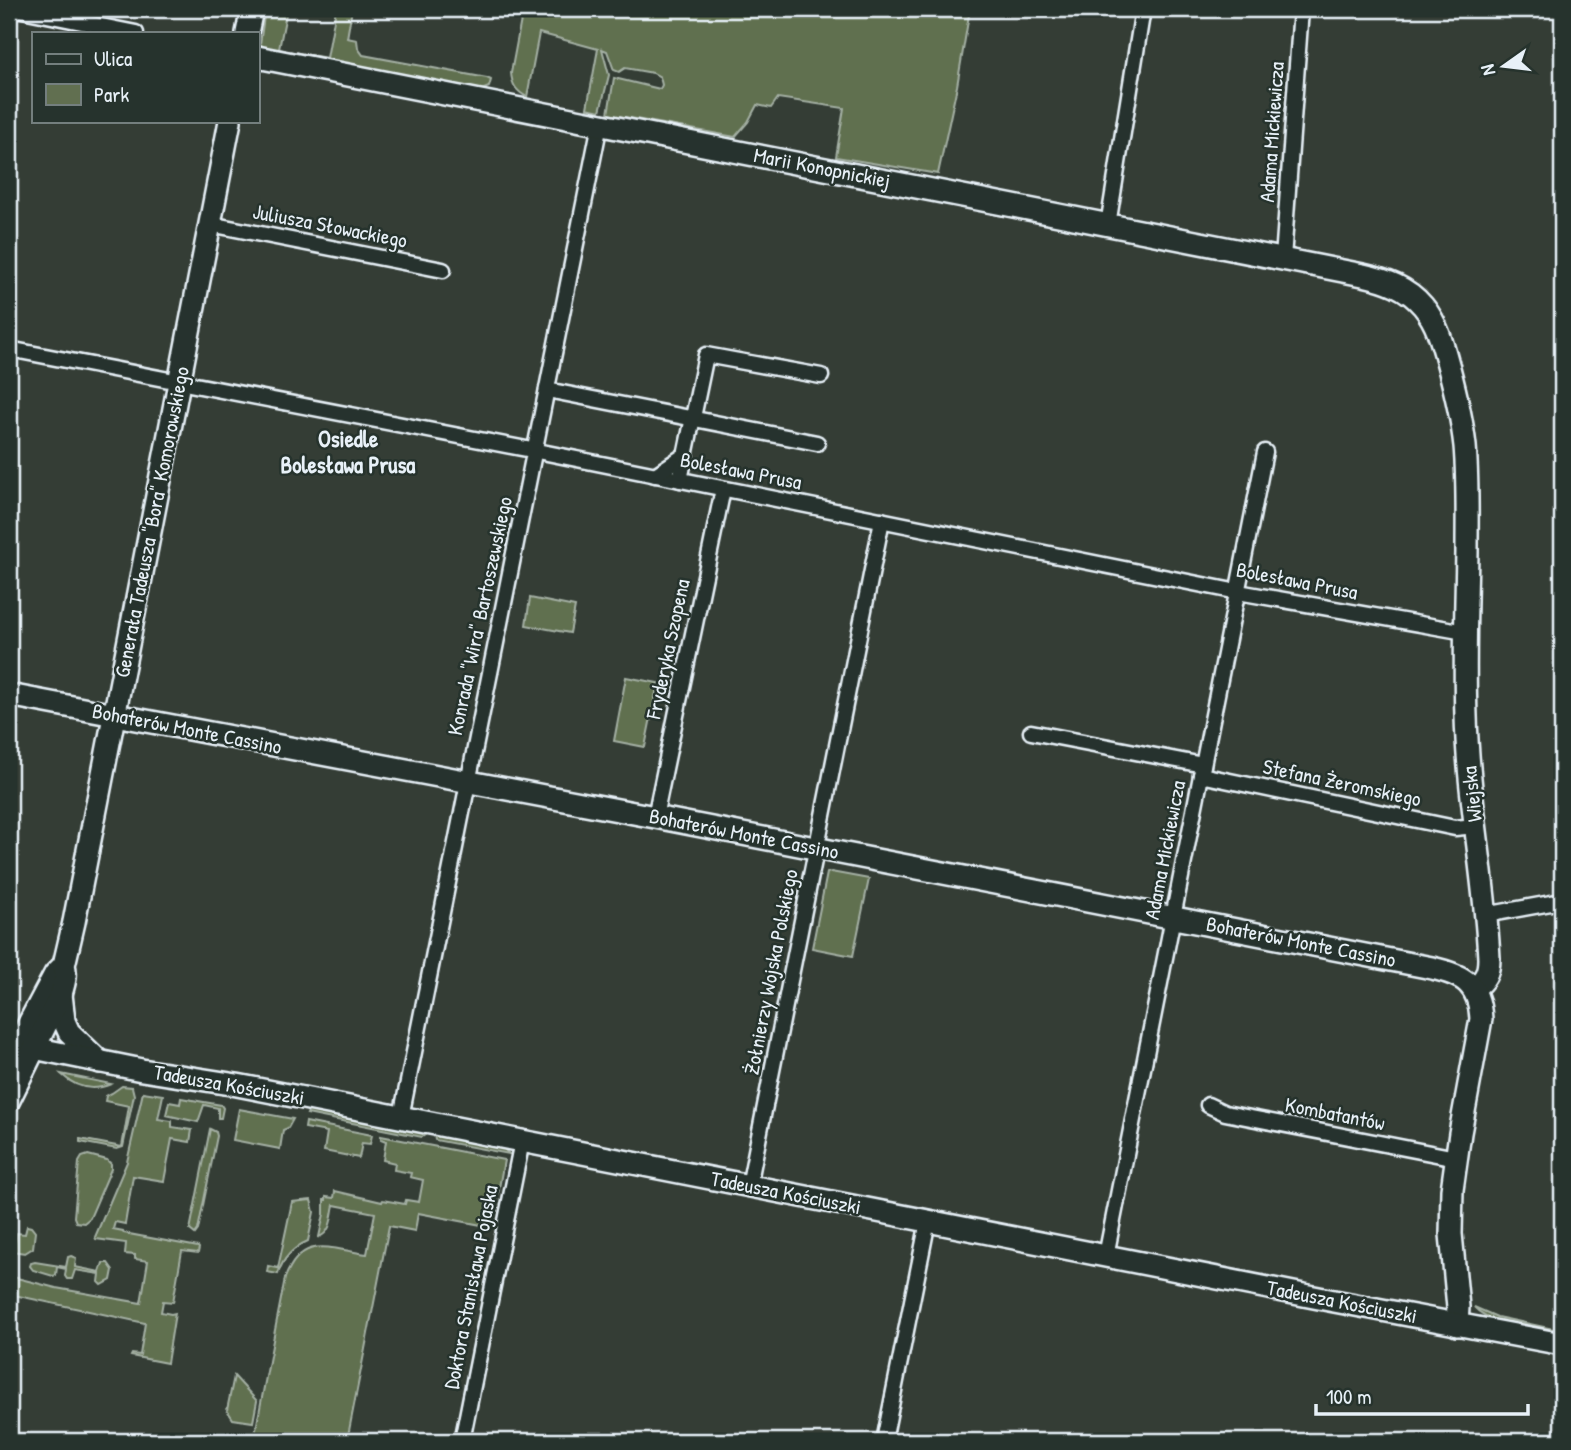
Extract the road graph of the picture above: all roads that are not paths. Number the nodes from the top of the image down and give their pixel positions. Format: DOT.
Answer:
graph roads {
  1 [pos="17,9"];
  2 [pos="252,9"];
  3 [pos="1143,9"];
  4 [pos="1301,9"];
  5 [pos="131,32"];
  6 [pos="247,32"];
  7 [pos="259,57"];
  8 [pos="230,122"];
  9 [pos="600,124"];
  10 [pos="210,224"];
  11 [pos="1108,225"];
  12 [pos="1283,259"];
  13 [pos="443,270"];
  14 [pos="1386,281"];
  15 [pos="9,349"];
  16 [pos="821,376"];
  17 [pos="179,382"];
  18 [pos="547,390"];
  19 [pos="692,418"];
  20 [pos="817,443"];
  21 [pos="535,451"];
  22 [pos="1265,452"];
  23 [pos="685,455"];
  24 [pos="655,475"];
  25 [pos="680,480"];
  26 [pos="723,489"];
  27 [pos="882,520"];
  28 [pos="1238,592"];
  29 [pos="1465,632"];
  30 [pos="9,695"];
  31 [pos="114,715"];
  32 [pos="1031,732"];
  33 [pos="1202,770"];
  34 [pos="468,782"];
  35 [pos="654,817"];
  36 [pos="1475,826"];
  37 [pos="817,848"];
  38 [pos="1562,901"];
  39 [pos="1485,915"];
  40 [pos="1173,918"];
  41 [pos="64,965"];
  42 [pos="1473,989"];
  43 [pos="61,994"];
  44 [pos="17,1049"];
  45 [pos="101,1062"];
  46 [pos="9,1100"];
  47 [pos="1208,1105"];
  48 [pos="401,1118"];
  49 [pos="522,1141"];
  50 [pos="1456,1158"];
  51 [pos="750,1186"];
  52 [pos="928,1221"];
  53 [pos="1106,1256"];
  54 [pos="1457,1325"];
  55 [pos="1562,1344"];
  56 [pos="462,1441"];
  57 [pos="884,1441"];
  1 -- 5 [label="street"];
  2 -- 6 [label="street"];
  3 -- 11 [label="street"];
  4 -- 12 [label="street, Adama Mickiewicza"];
  7 -- 9 [label="street, Marii Konopnickiej"];
  8 -- 10 [label="street, Generała Tadeusza \"Bora\" Komorowskiego"];
  9 -- 11 [label="street, Marii Konopnickiej"];
  9 -- 18 [label="street, Konrada \"Wira\" Bartoszewskiego"];
  10 -- 13 [label="street, Juliusza Słowackiego"];
  10 -- 17 [label="street, Generała Tadeusza \"Bora\" Komorowskiego"];
  11 -- 12 [label="street, Marii Konopnickiej"];
  12 -- 14 [label="street, Marii Konopnickiej"];
  14 -- 29 [label="street, Wiejska"];
  15 -- 17 [label="street, Bolesława Prusa"];
  16 -- 19 [label="street"];
  17 -- 21 [label="street, Bolesława Prusa"];
  17 -- 31 [label="street, Generała Tadeusza \"Bora\" Komorowskiego"];
  18 -- 19 [label="street"];
  18 -- 21 [label="street, Konrada \"Wira\" Bartoszewskiego"];
  19 -- 20 [label="street"];
  19 -- 23 [label="street"];
  21 -- 24 [label="street, Bolesława Prusa"];
  21 -- 34 [label="street, Konrada \"Wira\" Bartoszewskiego"];
  22 -- 28 [label="street, Adama Mickiewicza"];
  23 -- 24 [label="street"];
  23 -- 25 [label="street"];
  24 -- 25 [label="street, Bolesława Prusa"];
  25 -- 26 [label="street, Bolesława Prusa"];
  26 -- 27 [label="street, Bolesława Prusa"];
  26 -- 35 [label="street, Fryderyka Szopena"];
  27 -- 28 [label="street, Bolesława Prusa"];
  27 -- 37 [label="street, Żołnierzy Wojska Polskiego"];
  28 -- 29 [label="street, Bolesława Prusa"];
  28 -- 33 [label="street, Adama Mickiewicza"];
  29 -- 36 [label="street, Wiejska"];
  30 -- 31 [label="street, Bohaterów Monte Cassino"];
  31 -- 34 [label="street, Bohaterów Monte Cassino"];
  31 -- 41 [label="street, Generała Tadeusza \"Bora\" Komorowskiego"];
  32 -- 33 [label="street, Stefana Żeromskiego"];
  33 -- 36 [label="street, Stefana Żeromskiego"];
  33 -- 40 [label="street, Adama Mickiewicza"];
  34 -- 35 [label="street, Bohaterów Monte Cassino"];
  34 -- 48 [label="street, Konrada \"Wira\" Bartoszewskiego"];
  35 -- 37 [label="street, Bohaterów Monte Cassino"];
  36 -- 39 [label="street, Wiejska"];
  37 -- 40 [label="street, Bohaterów Monte Cassino"];
  37 -- 51 [label="street, Żołnierzy Wojska Polskiego"];
  38 -- 39 [label="street"];
  39 -- 42 [label="street, Wiejska"];
  40 -- 42 [label="street, Bohaterów Monte Cassino"];
  40 -- 53 [label="street, Adama Mickiewicza"];
  41 -- 43 [label="street, Generała Tadeusza \"Bora\" Komorowskiego"];
  41 -- 44 [label="street, Generała Tadeusza \"Bora\" Komorowskiego"];
  42 -- 50 [label="street"];
  43 -- 44 [label="street, Generała Tadeusza \"Bora\" Komorowskiego"];
  43 -- 45 [label="street"];
  44 -- 45 [label="street, Tadeusza Kościuszki"];
  44 -- 46 [label="street"];
  45 -- 48 [label="street, Tadeusza Kościuszki"];
  47 -- 50 [label="street, Kombatantów"];
  48 -- 49 [label="street, Tadeusza Kościuszki"];
  49 -- 51 [label="street, Tadeusza Kościuszki"];
  49 -- 56 [label="street, Doktora Stanisława Pojaska"];
  50 -- 54 [label="street"];
  51 -- 52 [label="street, Tadeusza Kościuszki"];
  52 -- 53 [label="street, Tadeusza Kościuszki"];
  52 -- 57 [label="street"];
  53 -- 54 [label="street, Tadeusza Kościuszki"];
  54 -- 55 [label="street, Tadeusza Kościuszki"];
}
